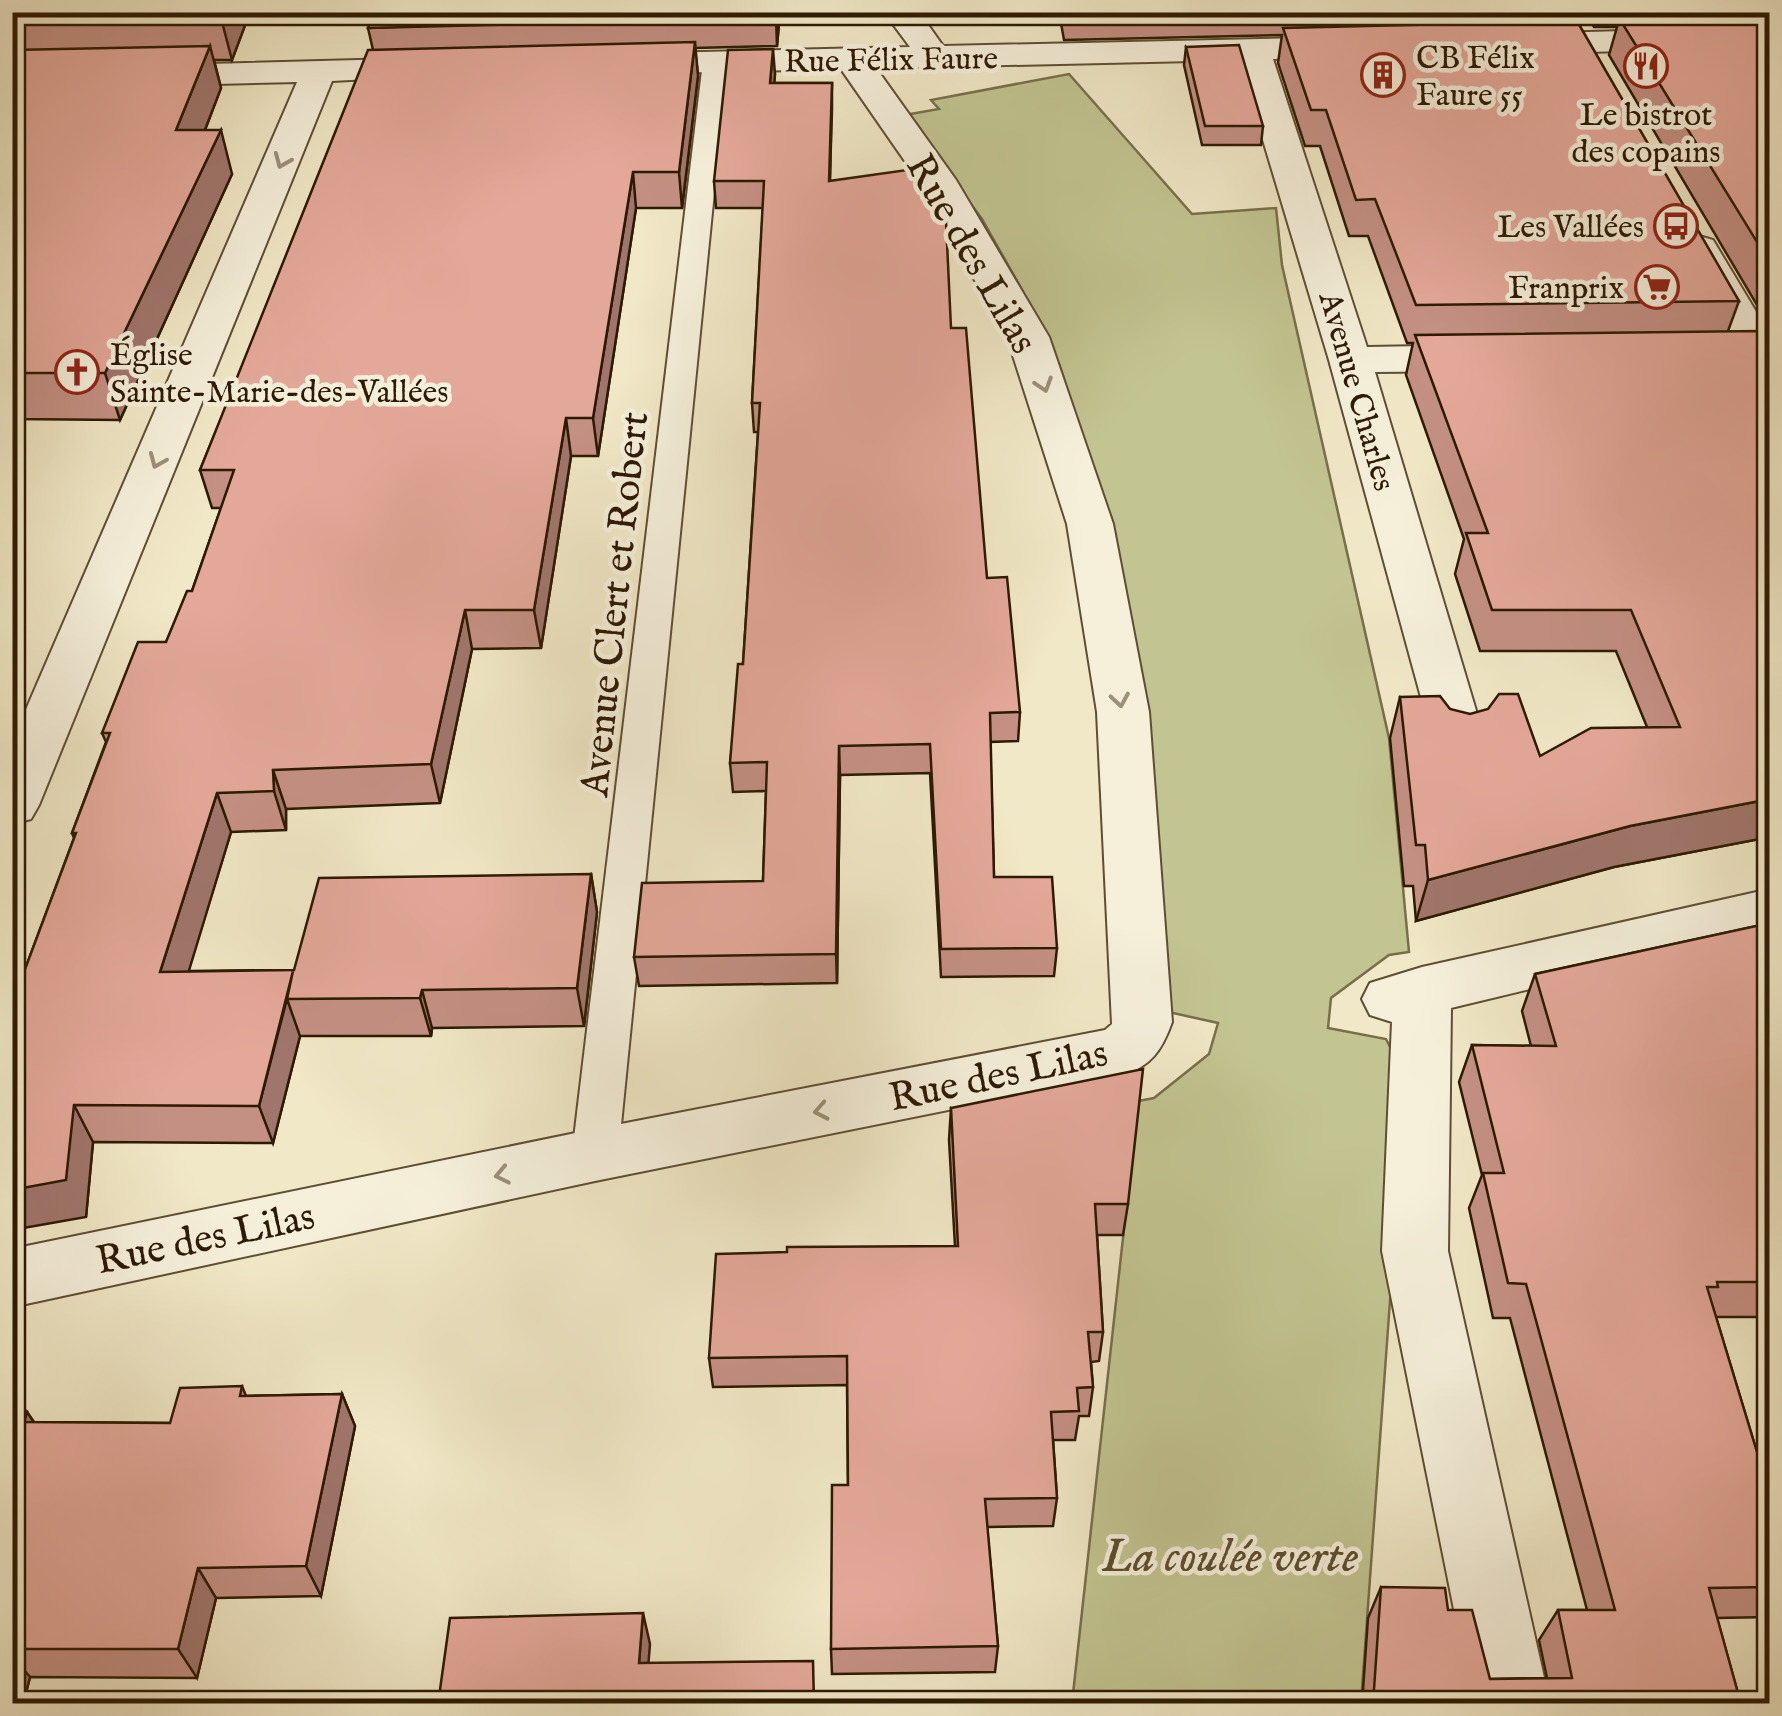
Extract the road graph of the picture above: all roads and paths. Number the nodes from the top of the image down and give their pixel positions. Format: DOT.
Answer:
graph roads {
  1 [pos="900,12"];
  2 [pos="1573,27"];
  3 [pos="1770,38"];
  4 [pos="1485,44"];
  5 [pos="1388,47"];
  6 [pos="1253,50"];
  7 [pos="933,58"];
  8 [pos="853,61"];
  9 [pos="714,62"];
  10 [pos="580,65"];
  11 [pos="465,68"];
  12 [pos="319,70"];
  13 [pos="1601,77"];
  14 [pos="12,79"];
  15 [pos="1680,216"];
  16 [pos="1526,357"];
  17 [pos="1350,360"];
  18 [pos="1750,360"];
  19 [pos="1457,734"];
  20 [pos="12,806"];
  21 [pos="1770,910"];
  22 [pos="595,1155"];
  23 [pos="12,1278"];
  24 [pos="1512,1704"];
  1 -- 7 [label="street"];
  2 -- 3 [label="street"];
  2 -- 4 [label="street"];
  2 -- 13 [label="street"];
  5 -- 6 [label="street, Rue Félix Faure"];
  6 -- 7 [label="street, Rue Félix Faure"];
  6 -- 17 [label="street, Avenue Charles"];
  7 -- 8 [label="street, Rue Félix Faure"];
  8 -- 9 [label="street, Rue Félix Faure"];
  8 -- 22 [label="street, Rue des Lilas, one-way"];
  9 -- 10 [label="street, Rue Félix Faure"];
  9 -- 22 [label="lane, Avenue Clert et Robert"];
  11 -- 12 [label="street"];
  12 -- 14 [label="street"];
  12 -- 20 [label="street, one-way"];
  15 -- 18 [label="street"];
  16 -- 17 [label="street"];
  17 -- 19 [label="street, Avenue Charles"];
  21 -- 24 [label="street"];
  22 -- 23 [label="street, Rue des Lilas, one-way"];
}
